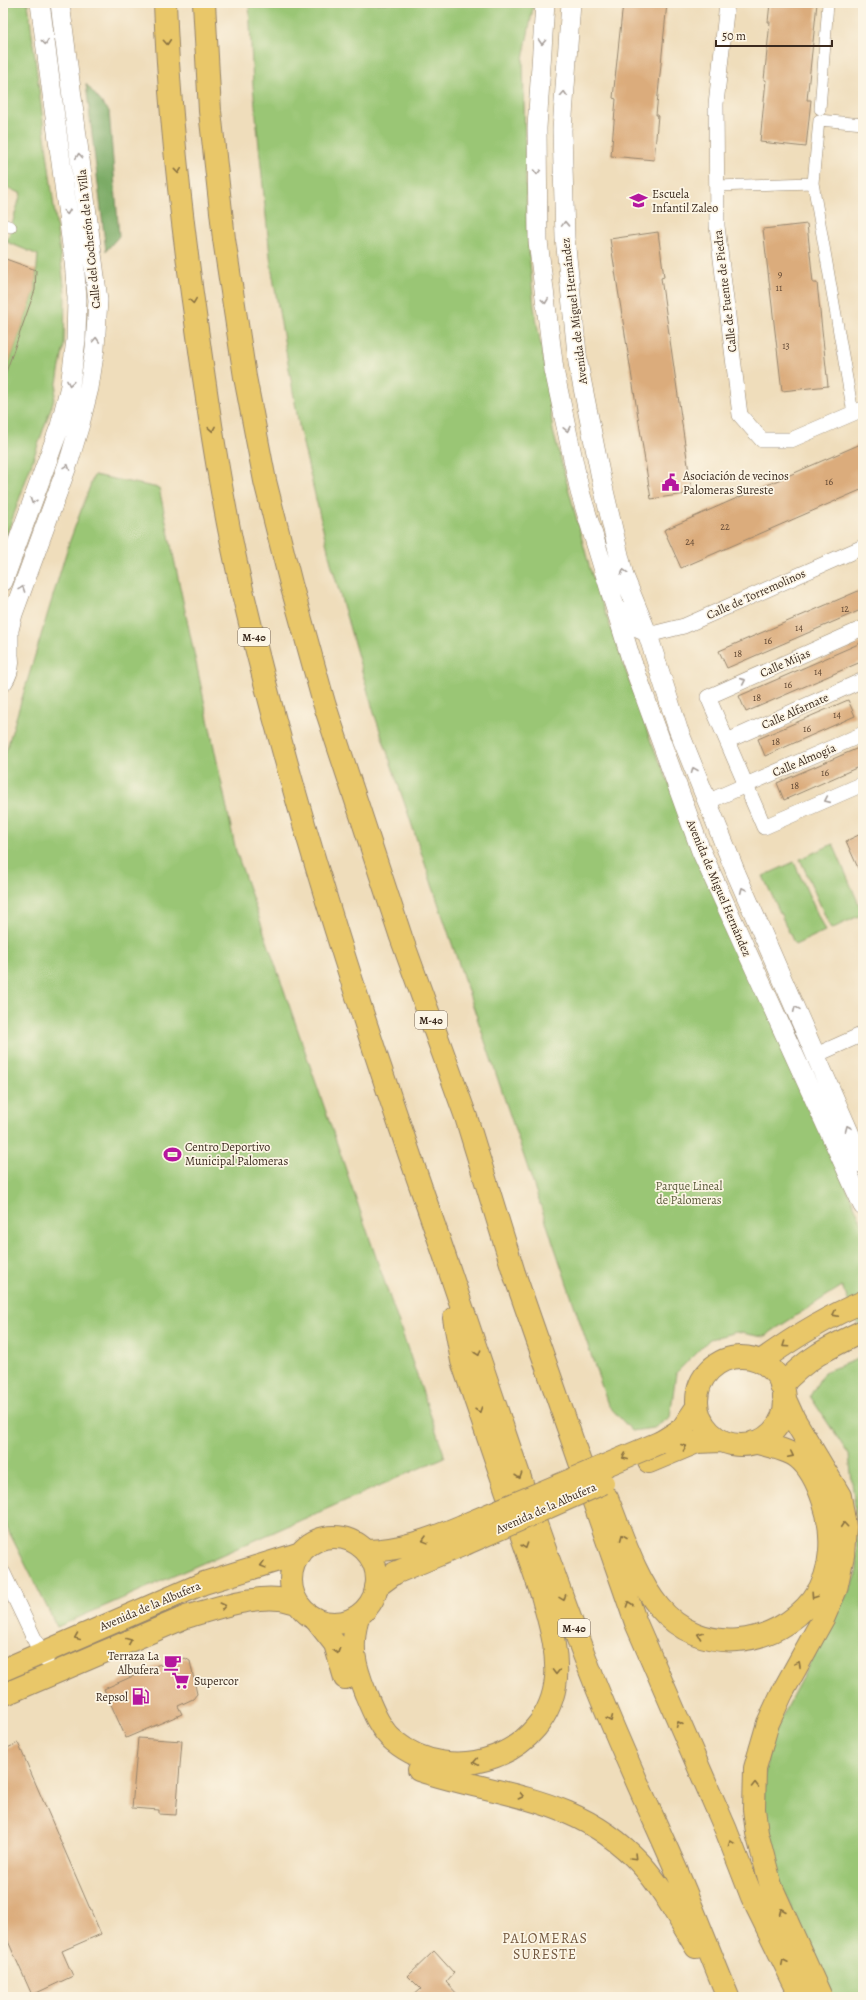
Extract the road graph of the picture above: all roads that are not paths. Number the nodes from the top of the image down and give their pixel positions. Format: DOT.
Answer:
graph roads {
  1 [pos="40,3"];
  2 [pos="60,3"];
  3 [pos="165,3"];
  4 [pos="204,3"];
  5 [pos="545,3"];
  6 [pos="571,3"];
  7 [pos="728,3"];
  8 [pos="828,3"];
  9 [pos="820,109"];
  10 [pos="863,124"];
  11 [pos="813,183"];
  12 [pos="716,186"];
  13 [pos="858,411"];
  14 [pos="863,547"];
  15 [pos="600,560"];
  16 [pos="3,582"];
  17 [pos="863,628"];
  18 [pos="648,635"];
  19 [pos="6,648"];
  20 [pos="863,680"];
  21 [pos="3,682"];
  22 [pos="863,734"];
  23 [pos="727,741"];
  24 [pos="863,784"];
  25 [pos="746,785"];
  26 [pos="707,802"];
  27 [pos="863,1034"];
  28 [pos="816,1055"];
  29 [pos="863,1164"];
  30 [pos="863,1206"];
  31 [pos="443,1250"];
  32 [pos="514,1273"];
  33 [pos="863,1302"];
  34 [pos="863,1331"];
  35 [pos="761,1361"];
  36 [pos="783,1392"];
  37 [pos="697,1407"];
  38 [pos="721,1440"];
  39 [pos="754,1442"];
  40 [pos="464,1535"];
  41 [pos="366,1551"];
  42 [pos="300,1553"];
  43 [pos="3,1573"];
  44 [pos="376,1587"];
  45 [pos="297,1603"];
  46 [pos="358,1616"];
  47 [pos="316,1620"];
  48 [pos="41,1653"];
  49 [pos="68,1668"];
  50 [pos="3,1670"];
  51 [pos="3,1695"];
  52 [pos="727,1997"];
  53 [pos="801,1997"];
  54 [pos="821,1997"];
  1 -- 16 [label="street, Calle del Cocherón de la Villa, one-way"];
  19 -- 2 [label="street, Calle del Cocherón de la Villa, one-way"];
  3 -- 31 [label="main road, M-40, one-way"];
  4 -- 32 [label="main road, M-40"];
  5 -- 15 [label="street, Avenida de Miguel Hernández, one-way"];
  18 -- 6 [label="street, Avenida de Miguel Hernández, one-way"];
  7 -- 12 [label="street, Calle de Fuente de Piedra"];
  8 -- 9 [label="street"];
  10 -- 11 [label="street"];
  11 -- 12 [label="street"];
  11 -- 13 [label="street"];
  12 -- 13 [label="street, Calle de Fuente de Piedra"];
  14 -- 18 [label="street, Calle de Torremolinos"];
  15 -- 18 [label="street, Avenida de Miguel Hernández"];
  15 -- 30 [label="street, Avenida de Miguel Hernández"];
  23 -- 17 [label="street, Calle Mijas, one-way"];
  26 -- 18 [label="street, Avenida de Miguel Hernández, one-way"];
  19 -- 21 [label="street, Calle del Cocherón de la Villa"];
  20 -- 23 [label="street, Calle Alfarnate"];
  22 -- 25 [label="street, Calle Almogía"];
  23 -- 25 [label="street"];
  24 -- 25 [label="street, one-way"];
  25 -- 26 [label="street, Calle Almogía"];
  28 -- 26 [label="street, Avenida de Miguel Hernández, one-way"];
  27 -- 28 [label="street"];
  29 -- 28 [label="street, Avenida de Miguel Hernández, one-way"];
  31 -- 46 [label="main road, one-way"];
  31 -- 52 [label="main road, M-40, one-way"];
  39 -- 32 [label="main road, one-way"];
  53 -- 32 [label="main road, M-40, one-way"];
  33 -- 35 [label="main road, one-way"];
  34 -- 36 [label="main road"];
  35 -- 36 [label="main road"];
  35 -- 37 [label="main road"];
  36 -- 39 [label="main road"];
  54 -- 36 [label="main road, one-way"];
  37 -- 38 [label="main road"];
  37 -- 40 [label="main road, Avenida de la Albufera, one-way, bridge"];
  38 -- 39 [label="main road"];
  40 -- 38 [label="main road, Avenida de la Albufera, one-way, bridge"];
  40 -- 41 [label="main road, Avenida de la Albufera, one-way"];
  40 -- 44 [label="main road, Avenida de la Albufera"];
  41 -- 42 [label="main road"];
  41 -- 44 [label="main road"];
  42 -- 45 [label="main road"];
  42 -- 48 [label="main road, Avenida de la Albufera, one-way"];
  43 -- 48 [label="street"];
  44 -- 46 [label="main road"];
  45 -- 47 [label="main road"];
  49 -- 45 [label="main road, Avenida de la Albufera, one-way"];
  46 -- 47 [label="main road"];
  47 -- 52 [label="main road, one-way"];
  48 -- 49 [label="street"];
  48 -- 50 [label="main road, Avenida de la Albufera"];
  49 -- 51 [label="main road, Avenida de la Albufera"];
}
